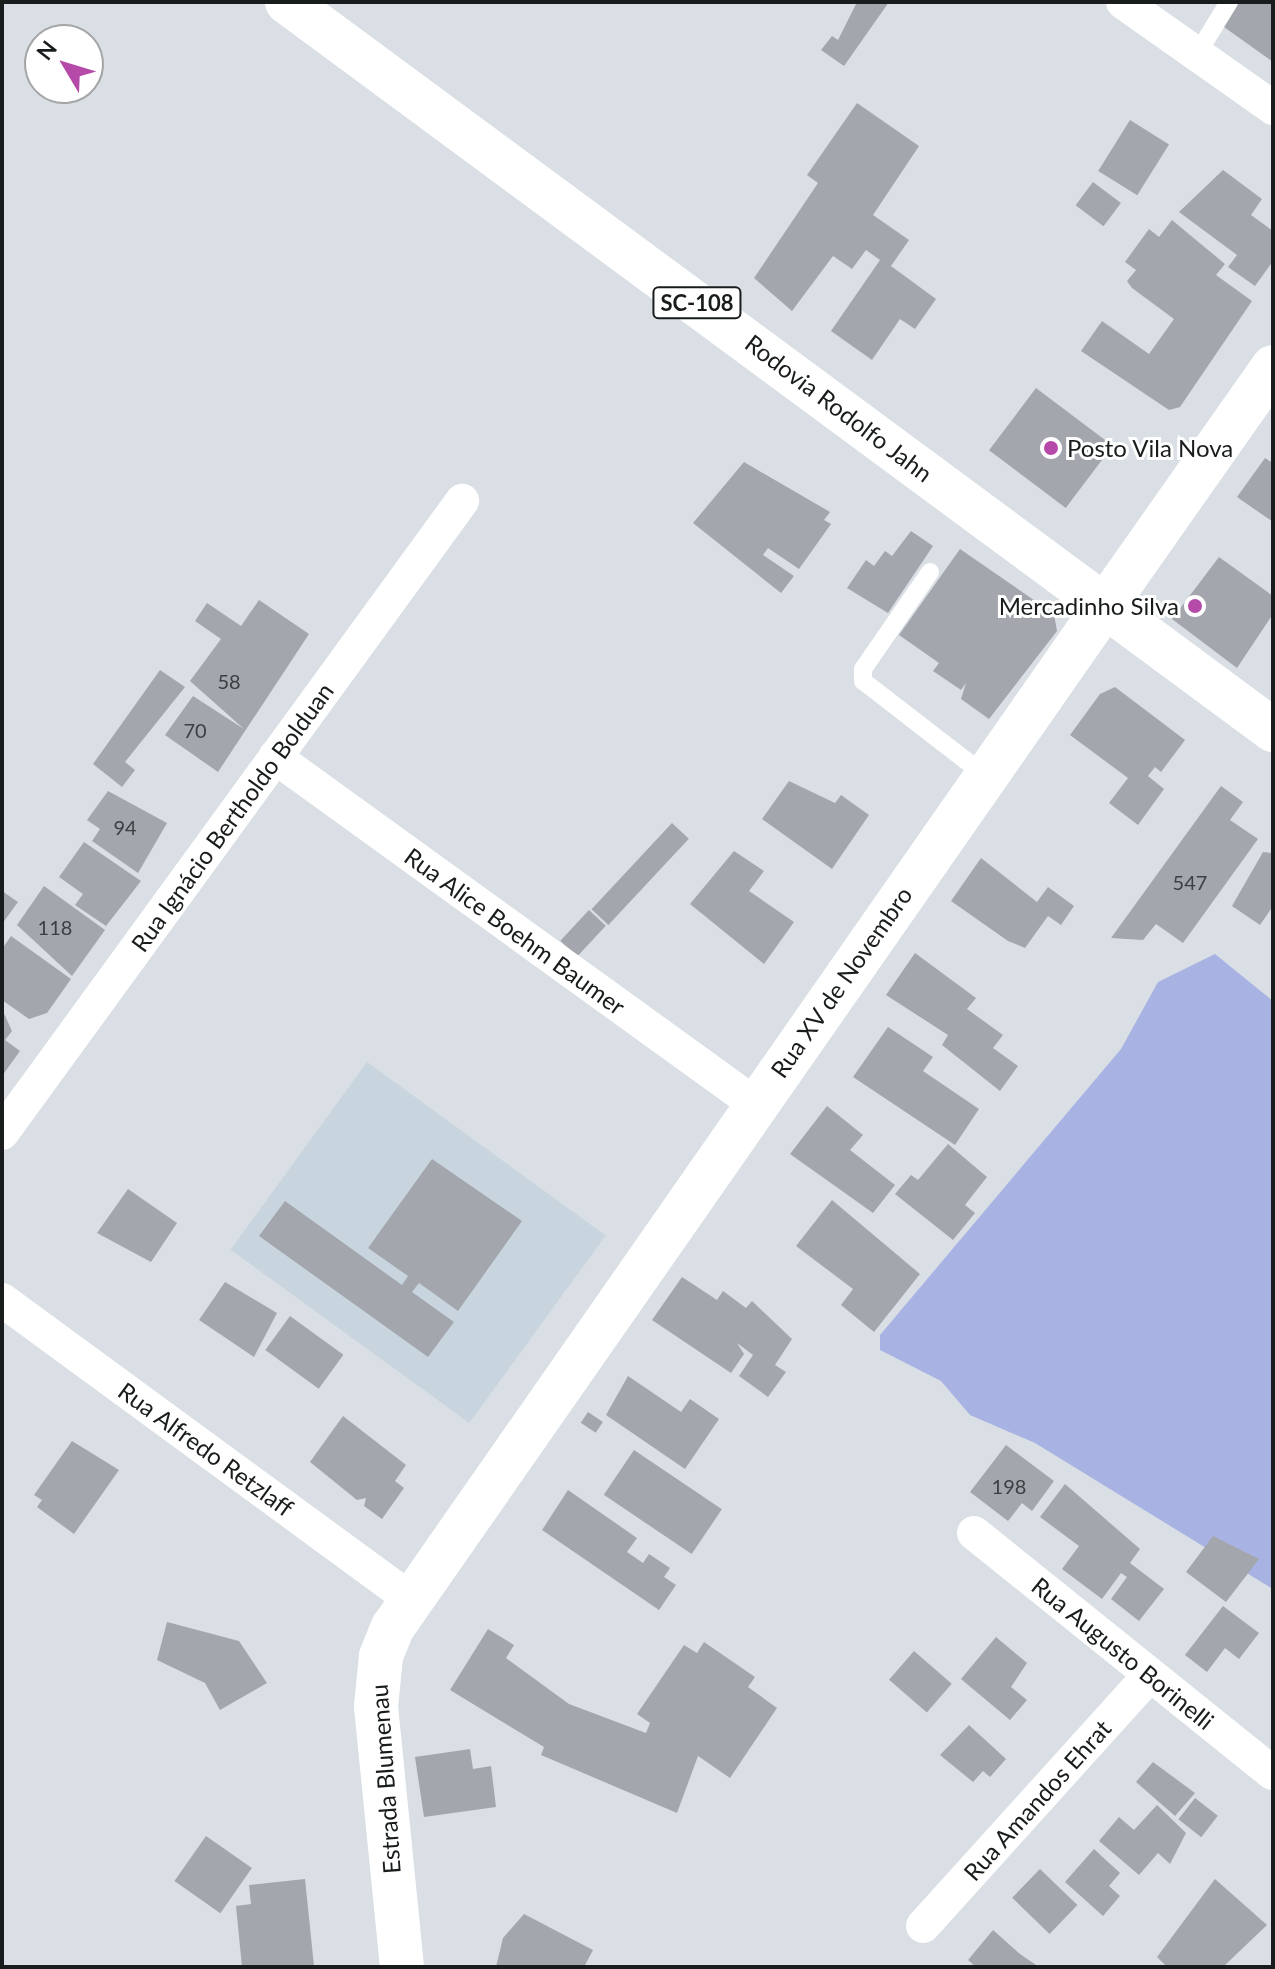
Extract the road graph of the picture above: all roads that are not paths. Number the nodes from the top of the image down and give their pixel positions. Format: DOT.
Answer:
graph roads {
  1 [pos="287,2"];
  2 [pos="1123,2"];
  3 [pos="1229,2"];
  4 [pos="1197,54"];
  5 [pos="1273,108"];
  6 [pos="1273,367"];
  7 [pos="462,501"];
  8 [pos="930,572"];
  9 [pos="1105,606"];
  10 [pos="1273,730"];
  11 [pos="275,757"];
  12 [pos="986,776"];
  13 [pos="755,1104"];
  14 [pos="2,1133"];
  15 [pos="2,1300"];
  16 [pos="974,1533"];
  17 [pos="409,1598"];
  18 [pos="1150,1675"];
  19 [pos="1273,1773"];
  20 [pos="923,1926"];
  21 [pos="402,1967"];
  1 -- 9 [label="street, Rodovia Rodolfo Jahn / SC-108"];
  2 -- 4 [label="street"];
  3 -- 4 [label="lane"];
  4 -- 5 [label="street"];
  6 -- 9 [label="street, Rua XV de Novembro"];
  7 -- 11 [label="street, Rua Ignácio Bertholdo Bolduan"];
  8 -- 12 [label="lane"];
  9 -- 10 [label="street, Rodovia Rodolfo Jahn / SC-108"];
  9 -- 12 [label="street, Rua XV de Novembro"];
  11 -- 13 [label="street, Rua Alice Boehm Baumer"];
  11 -- 14 [label="street, Rua Ignácio Bertholdo Bolduan"];
  12 -- 13 [label="street, Rua XV de Novembro"];
  13 -- 17 [label="street, Rua XV de Novembro"];
  15 -- 17 [label="street, Rua Alfredo Retzlaff"];
  16 -- 18 [label="street, Rua Augusto Borinelli"];
  17 -- 21 [label="street, Estrada Blumenau"];
  18 -- 19 [label="street, Rua Augusto Borinelli"];
  18 -- 20 [label="street, Rua Amandos Ehrat"];
}
